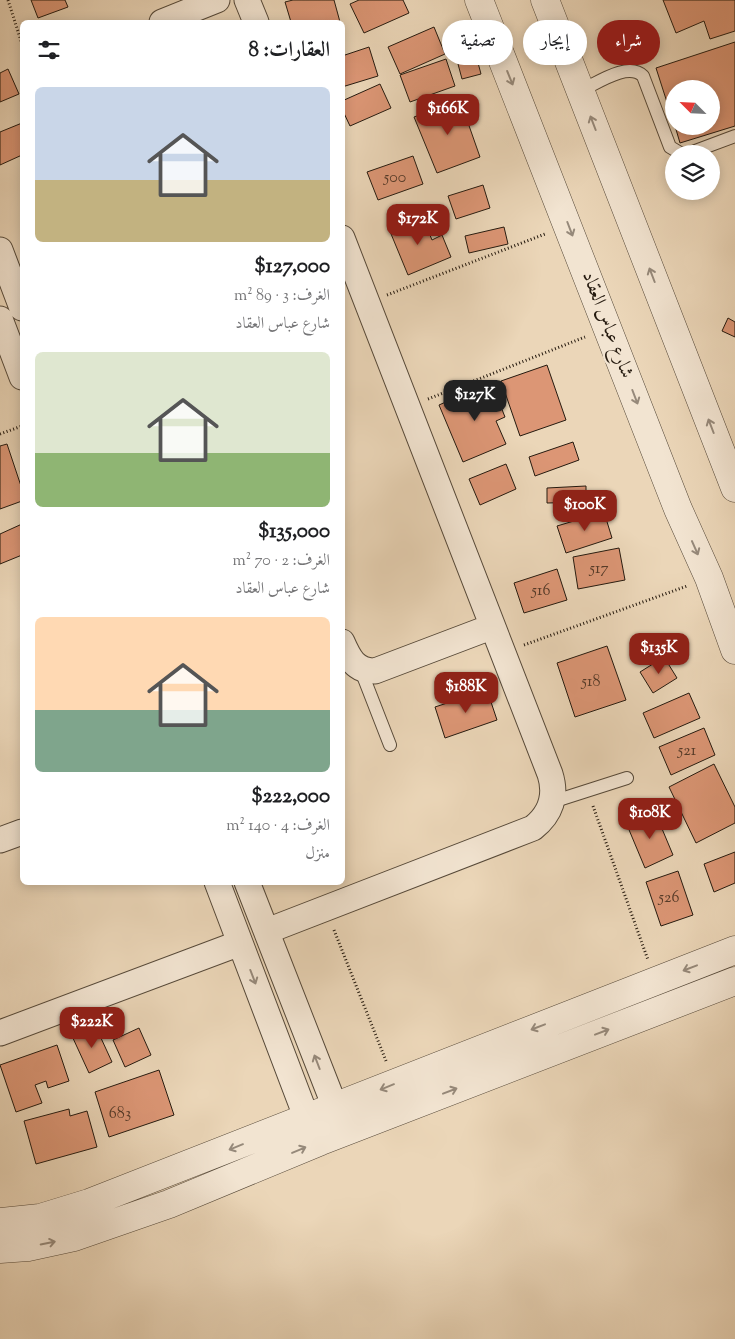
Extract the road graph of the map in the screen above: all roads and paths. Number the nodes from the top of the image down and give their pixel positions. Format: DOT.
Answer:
graph roads {
  1 [pos="8,0"];
  2 [pos="217,0"];
  3 [pos="247,0"];
  4 [pos="480,0"];
  5 [pos="545,0"];
  6 [pos="167,20"];
  7 [pos="255,20"];
  8 [pos="20,38"];
  9 [pos="580,91"];
  10 [pos="735,136"];
  11 [pos="669,145"];
  12 [pos="710,145"];
  13 [pos="568,225"];
  14 [pos="345,245"];
  15 [pos="0,250"];
  16 [pos="368,302"];
  17 [pos="20,303"];
  18 [pos="0,319"];
  19 [pos="608,328"];
  20 [pos="20,372"];
  21 [pos="407,408"];
  22 [pos="20,427"];
  23 [pos="0,434"];
  24 [pos="735,488"];
  25 [pos="709,578"];
  26 [pos="491,627"];
  27 [pos="345,648"];
  28 [pos="735,650"];
  29 [pos="502,653"];
  30 [pos="360,668"];
  31 [pos="390,745"];
  32 [pos="627,778"];
  33 [pos="587,791"];
  34 [pos="552,802"];
  35 [pos="20,833"];
  36 [pos="0,840"];
  37 [pos="219,885"];
  38 [pos="248,885"];
  39 [pos="325,909"];
  40 [pos="267,931"];
  41 [pos="240,943"];
  42 [pos="735,950"];
  43 [pos="656,981"];
  44 [pos="735,981"];
  45 [pos="0,1033"];
  46 [pos="395,1083"];
  47 [pos="335,1107"];
  48 [pos="307,1118"];
  49 [pos="159,1177"];
  50 [pos="169,1204"];
  51 [pos="0,1222"];
  52 [pos="0,1249"];
  1 -- 8 [label="path"];
  2 -- 6 [label="street"];
  3 -- 7 [label="street"];
  4 -- 13 [label="street, شارع عباس العقاد, one-way"];
  5 -- 9 [label="street"];
  9 -- 11 [label="lane"];
  24 -- 9 [label="street, one-way"];
  10 -- 12 [label="lane"];
  13 -- 16 [label="path"];
  13 -- 19 [label="street, شارع عباس العقاد, one-way"];
  14 -- 16 [label="street"];
  15 -- 17 [label="street"];
  16 -- 21 [label="street"];
  18 -- 20 [label="street"];
  19 -- 21 [label="path"];
  19 -- 25 [label="street, شارع عباس العقاد, one-way"];
  21 -- 26 [label="street"];
  22 -- 23 [label="path"];
  25 -- 28 [label="street, شارع عباس العقاد"];
  25 -- 29 [label="path"];
  26 -- 29 [label="street"];
  26 -- 30 [label="street"];
  27 -- 30 [label="street"];
  29 -- 34 [label="street"];
  30 -- 31 [label="lane"];
  32 -- 33 [label="lane"];
  33 -- 34 [label="lane"];
  33 -- 43 [label="path"];
  34 -- 39 [label="street"];
  35 -- 36 [label="street"];
  37 -- 41 [label="street"];
  38 -- 40 [label="street"];
  39 -- 40 [label="street"];
  39 -- 46 [label="path"];
  47 -- 40 [label="street, one-way"];
  41 -- 45 [label="street"];
  41 -- 48 [label="street, one-way"];
  42 -- 43 [label="street, one-way"];
  43 -- 46 [label="street, one-way"];
  50 -- 44 [label="street, one-way"];
  46 -- 47 [label="street, one-way"];
  47 -- 48 [label="street"];
  48 -- 49 [label="street, one-way"];
  49 -- 50 [label="street"];
  49 -- 51 [label="street"];
  52 -- 50 [label="street, one-way"];
}
